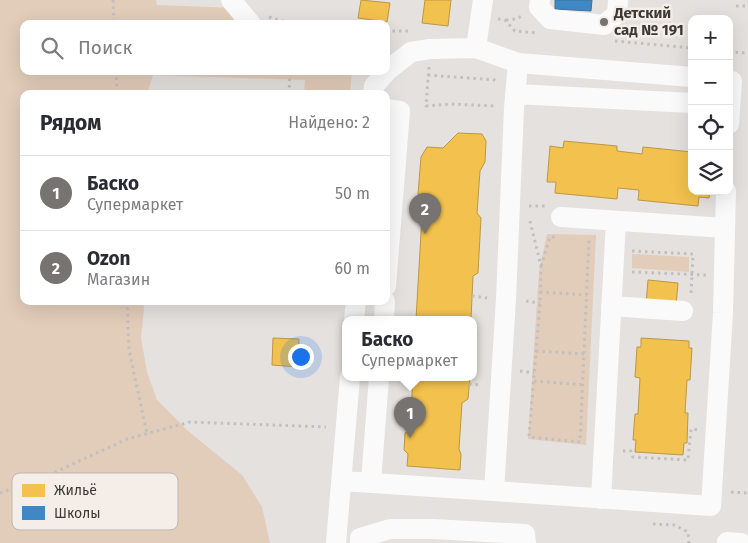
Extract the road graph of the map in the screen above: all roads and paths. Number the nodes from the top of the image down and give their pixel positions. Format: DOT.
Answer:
graph roads {
  1 [pos="113,0"];
  2 [pos="231,0"];
  3 [pos="484,0"];
  4 [pos="540,0"];
  5 [pos="618,0"];
  6 [pos="736,6"];
  7 [pos="748,6"];
  8 [pos="114,20"];
  9 [pos="248,20"];
  10 [pos="476,48"];
  11 [pos="430,49"];
  12 [pos="733,52"];
  13 [pos="748,53"];
  14 [pos="518,63"];
  15 [pos="390,68"];
  16 [pos="428,74"];
  17 [pos="116,75"];
  18 [pos="290,75"];
  19 [pos="383,75"];
  20 [pos="688,78"];
  21 [pos="734,88"];
  22 [pos="117,90"];
  23 [pos="289,90"];
  24 [pos="374,90"];
  25 [pos="505,97"];
  26 [pos="688,103"];
  27 [pos="732,105"];
  28 [pos="390,110"];
  29 [pos="726,195"];
  30 [pos="555,212"];
  31 [pos="616,221"];
  32 [pos="725,228"];
  33 [pos="390,236"];
  34 [pos="560,238"];
  35 [pos="579,238"];
  36 [pos="628,258"];
  37 [pos="541,266"];
  38 [pos="628,272"];
  39 [pos="692,275"];
  40 [pos="724,275"];
  41 [pos="540,292"];
  42 [pos="587,295"];
  43 [pos="127,305"];
  44 [pos="611,306"];
  45 [pos="687,306"];
  46 [pos="536,351"];
  47 [pos="585,354"];
  48 [pos="350,381"];
  49 [pos="379,381"];
  50 [pos="534,381"];
  51 [pos="469,384"];
  52 [pos="482,385"];
  53 [pos="584,385"];
  54 [pos="346,428"];
  55 [pos="691,429"];
  56 [pos="147,434"];
  57 [pos="631,451"];
  58 [pos="53,473"];
  59 [pos="342,481"];
  60 [pos="371,482"];
  61 [pos="12,489"];
  62 [pos="494,491"];
  63 [pos="0,493"];
  64 [pos="601,499"];
  65 [pos="644,523"];
  66 [pos="337,540"];
  67 [pos="360,541"];
  68 [pos="526,543"];
  69 [pos="689,543"];
  1 -- 8 [label="path"];
  2 -- 9 [label="street"];
  3 -- 10 [label="street"];
  4 -- 5 [label="street"];
  6 -- 7 [label="path"];
  10 -- 11 [label="street"];
  10 -- 14 [label="street"];
  11 -- 15 [label="street"];
  11 -- 16 [label="path"];
  12 -- 13 [label="path"];
  14 -- 20 [label="street"];
  14 -- 25 [label="street"];
  16 -- 25 [label="path"];
  16 -- 25 [label="path"];
  17 -- 22 [label="path"];
  18 -- 23 [label="path"];
  19 -- 24 [label="street"];
  21 -- 27 [label="street"];
  25 -- 26 [label="street"];
  25 -- 62 [label="street"];
  28 -- 33 [label="street"];
  29 -- 32 [label="street"];
  30 -- 31 [label="street"];
  30 -- 37 [label="path"];
  31 -- 32 [label="street"];
  31 -- 44 [label="street"];
  32 -- 40 [label="street"];
  34 -- 37 [label="path"];
  35 -- 42 [label="path"];
  36 -- 39 [label="path"];
  37 -- 41 [label="path"];
  38 -- 39 [label="path"];
  39 -- 40 [label="path"];
  39 -- 45 [label="path"];
  40 -- 64 [label="street"];
  41 -- 42 [label="path"];
  41 -- 46 [label="path"];
  42 -- 47 [label="path"];
  43 -- 56 [label="path"];
  44 -- 45 [label="street"];
  44 -- 64 [label="street"];
  46 -- 47 [label="path"];
  46 -- 50 [label="path"];
  47 -- 53 [label="path"];
  48 -- 54 [label="street"];
  49 -- 60 [label="street"];
  50 -- 53 [label="path"];
  50 -- 53 [label="path"];
  51 -- 52 [label="path"];
  54 -- 56 [label="path"];
  54 -- 59 [label="street"];
  55 -- 57 [label="path"];
  56 -- 58 [label="path"];
  59 -- 60 [label="street"];
  59 -- 66 [label="street"];
  60 -- 62 [label="street"];
  61 -- 63 [label="path"];
  62 -- 64 [label="street"];
  65 -- 69 [label="path"];
  66 -- 67 [label="street"];
  67 -- 68 [label="street"];
}
